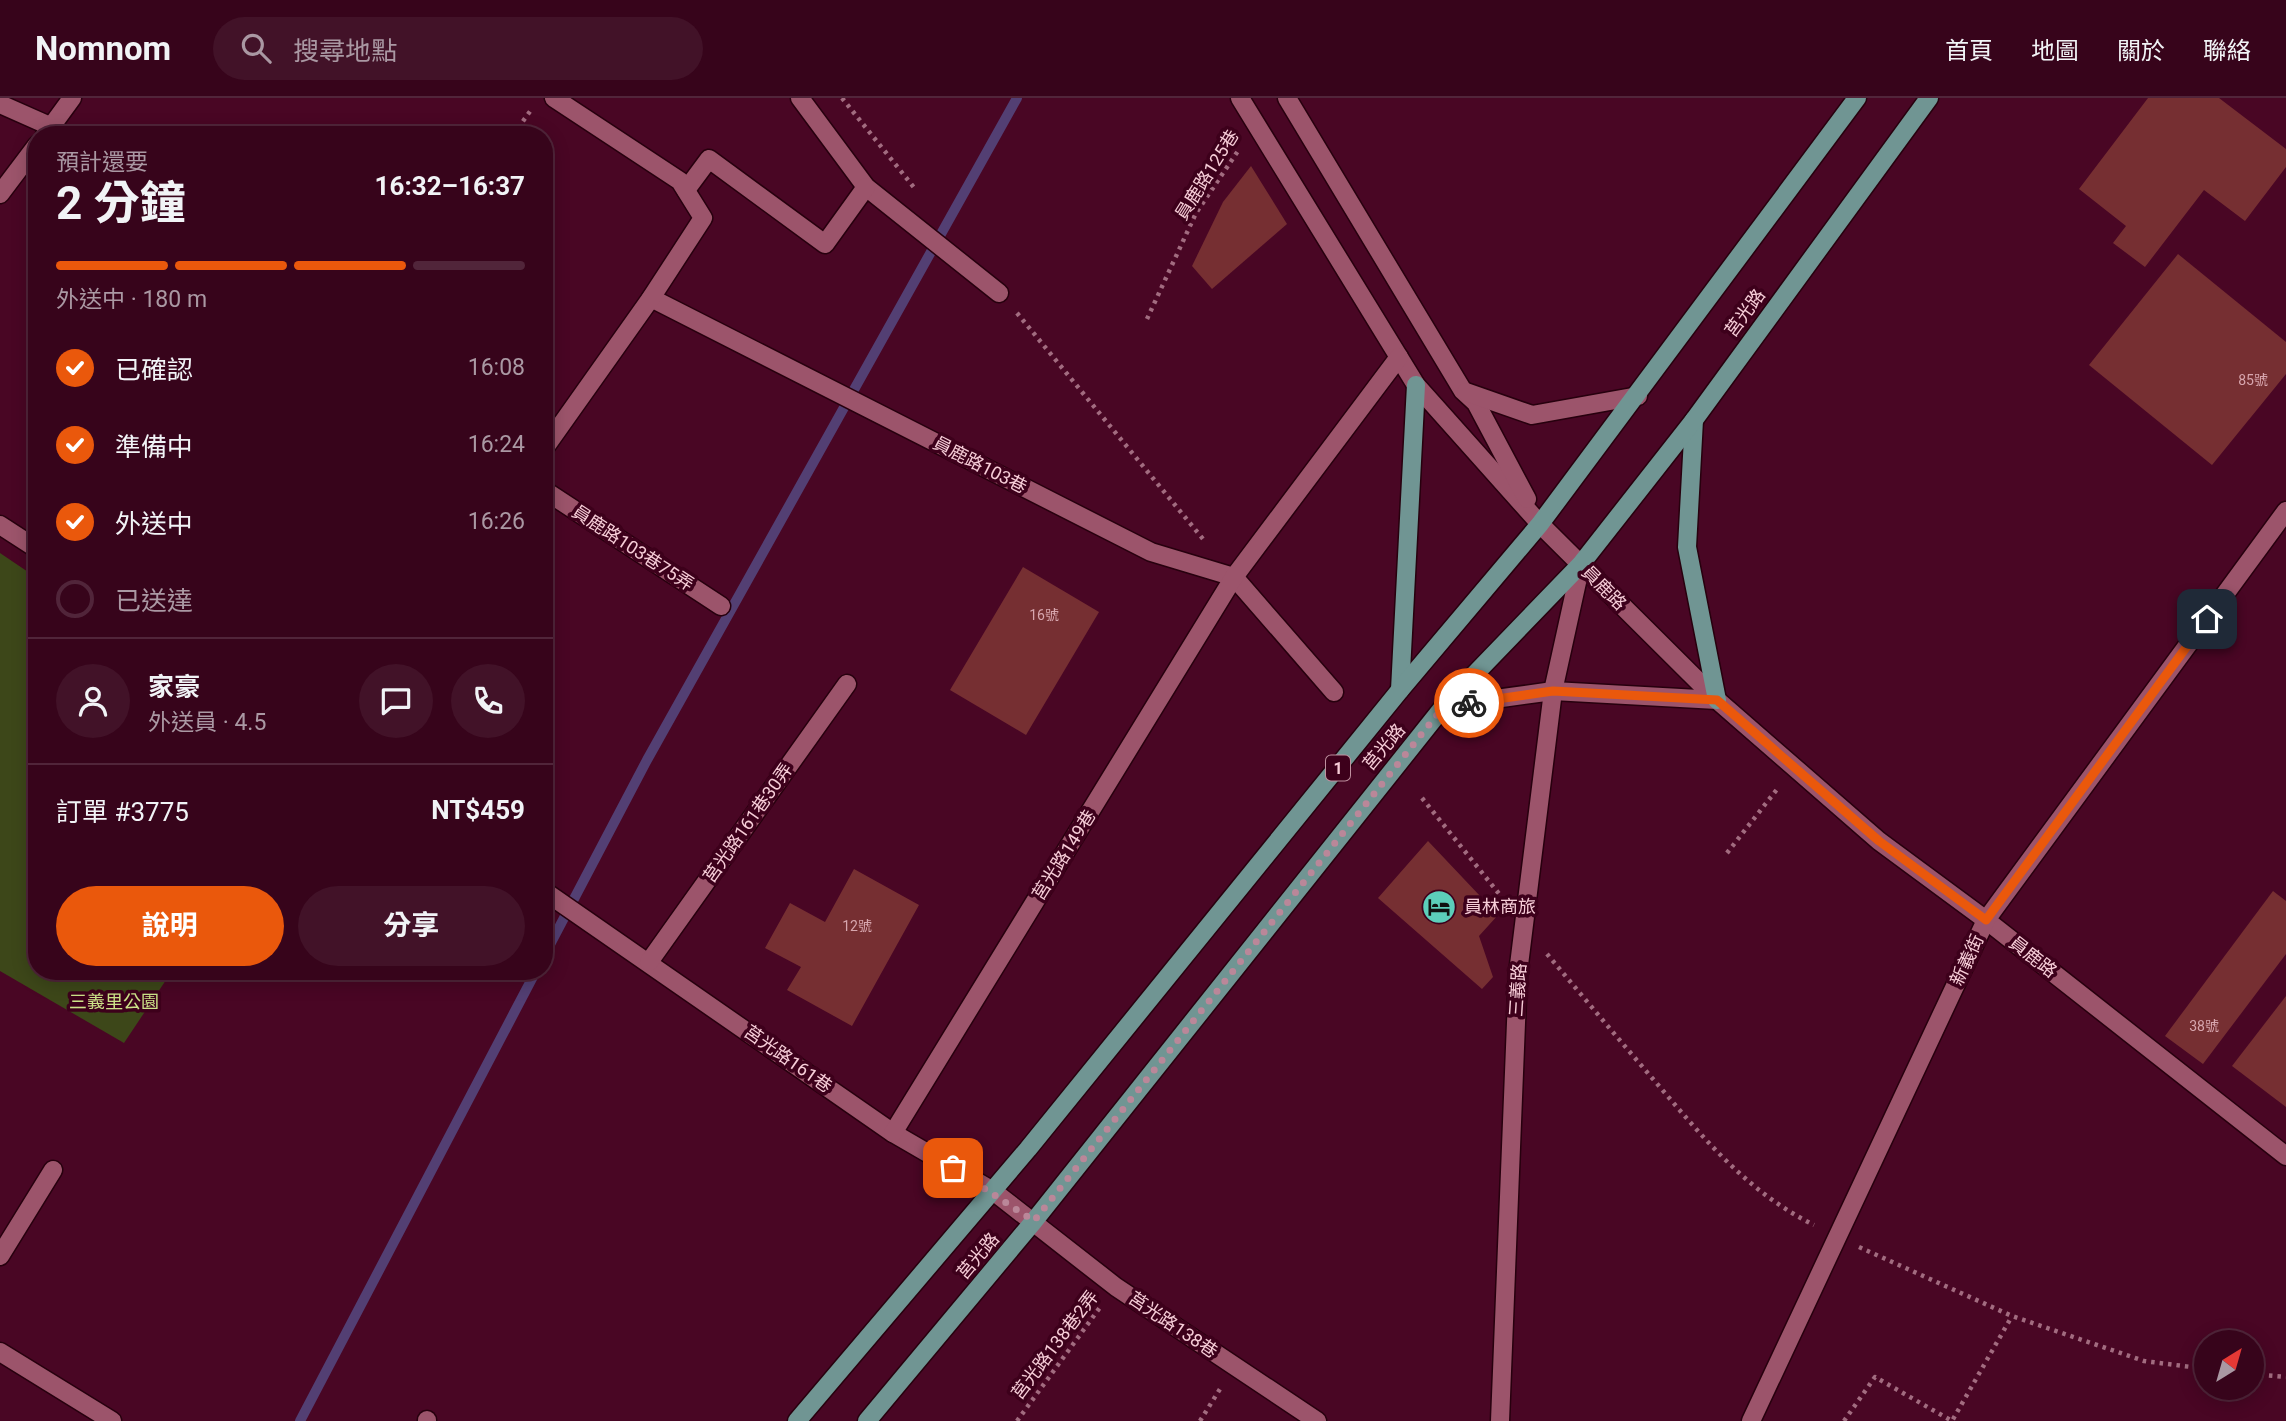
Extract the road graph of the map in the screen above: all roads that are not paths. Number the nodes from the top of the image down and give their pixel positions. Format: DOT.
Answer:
graph roads {
  1 [pos="72,98"];
  2 [pos="554,98"];
  3 [pos="800,98"];
  4 [pos="1240,98"];
  5 [pos="1287,98"];
  6 [pos="1857,98"];
  7 [pos="1929,98"];
  8 [pos="0,104"];
  9 [pos="39,126"];
  10 [pos="54,126"];
  11 [pos="28,157"];
  12 [pos="866,187"];
  13 [pos="686,190"];
  14 [pos="0,194"];
  15 [pos="999,293"];
  16 [pos="651,298"];
  17 [pos="1399,357"];
  18 [pos="1416,385"];
  19 [pos="1463,391"];
  20 [pos="1638,396"];
  21 [pos="1693,419"];
  22 [pos="553,436"];
  23 [pos="553,496"];
  24 [pos="2286,511"];
  25 [pos="1540,524"];
  26 [pos="0,525"];
  27 [pos="28,544"];
  28 [pos="1581,564"];
  29 [pos="1234,577"];
  30 [pos="721,606"];
  31 [pos="847,684"];
  32 [pos="1400,690"];
  33 [pos="1553,691"];
  34 [pos="1334,692"];
  35 [pos="1717,700"];
  36 [pos="1444,706"];
  37 [pos="553,897"];
  38 [pos="1986,920"];
  39 [pos="649,961"];
  40 [pos="893,1133"];
  41 [pos="2286,1156"];
  42 [pos="53,1170"];
  43 [pos="992,1191"];
  44 [pos="1034,1221"];
  45 [pos="0,1256"];
  46 [pos="0,1352"];
  47 [pos="113,1421"];
  48 [pos="797,1421"];
  49 [pos="867,1421"];
  50 [pos="1317,1421"];
  51 [pos="1500,1421"];
  52 [pos="1751,1421"];
  1 -- 10 [label="street"];
  2 -- 13 [label="street"];
  3 -- 12 [label="street"];
  4 -- 17 [label="street, 員鹿路"];
  5 -- 19 [label="street, 員鹿路"];
  6 -- 20 [label="main road, 莒光路 / 1"];
  7 -- 21 [label="main road, 莒光路 / 1"];
  8 -- 9 [label="street"];
  11 -- 14 [label="street"];
  12 -- 13 [label="street"];
  12 -- 15 [label="street"];
  13 -- 16 [label="street"];
  16 -- 22 [label="street"];
  16 -- 29 [label="street, 員鹿路103巷"];
  17 -- 18 [label="street, 員鹿路"];
  17 -- 29 [label="street"];
  18 -- 25 [label="street, 員鹿路"];
  18 -- 32 [label="main road"];
  19 -- 20 [label="street"];
  19 -- 25 [label="street, 員鹿路"];
  20 -- 25 [label="main road, 莒光路 / 1"];
  21 -- 28 [label="main road, 莒光路 / 1"];
  21 -- 35 [label="main road"];
  23 -- 30 [label="street, 員鹿路103巷75弄"];
  24 -- 38 [label="street, 新義街"];
  25 -- 28 [label="street, 員鹿路"];
  25 -- 32 [label="main road, 莒光路 / 1"];
  26 -- 27 [label="street"];
  28 -- 33 [label="street, 三義路"];
  28 -- 35 [label="street, 員鹿路"];
  28 -- 36 [label="main road, 莒光路 / 1"];
  29 -- 34 [label="street"];
  29 -- 40 [label="street, 莒光路149巷"];
  31 -- 39 [label="street, 莒光路161巷30弄"];
  32 -- 43 [label="main road, 莒光路 / 1"];
  33 -- 35 [label="street"];
  33 -- 36 [label="street"];
  33 -- 51 [label="street, 三義路"];
  35 -- 38 [label="street, 員鹿路"];
  36 -- 44 [label="main road, 莒光路 / 1"];
  37 -- 39 [label="street, 莒光路161巷"];
  38 -- 41 [label="street, 員鹿路"];
  38 -- 52 [label="street, 新義街"];
  39 -- 40 [label="street, 莒光路161巷"];
  40 -- 43 [label="street, 莒光路161巷"];
  42 -- 45 [label="street"];
  43 -- 44 [label="street, 莒光路161巷"];
  43 -- 48 [label="main road, 莒光路 / 1"];
  44 -- 49 [label="main road, 莒光路 / 1"];
  44 -- 50 [label="street, 莒光路138巷"];
  46 -- 47 [label="street"];
}
